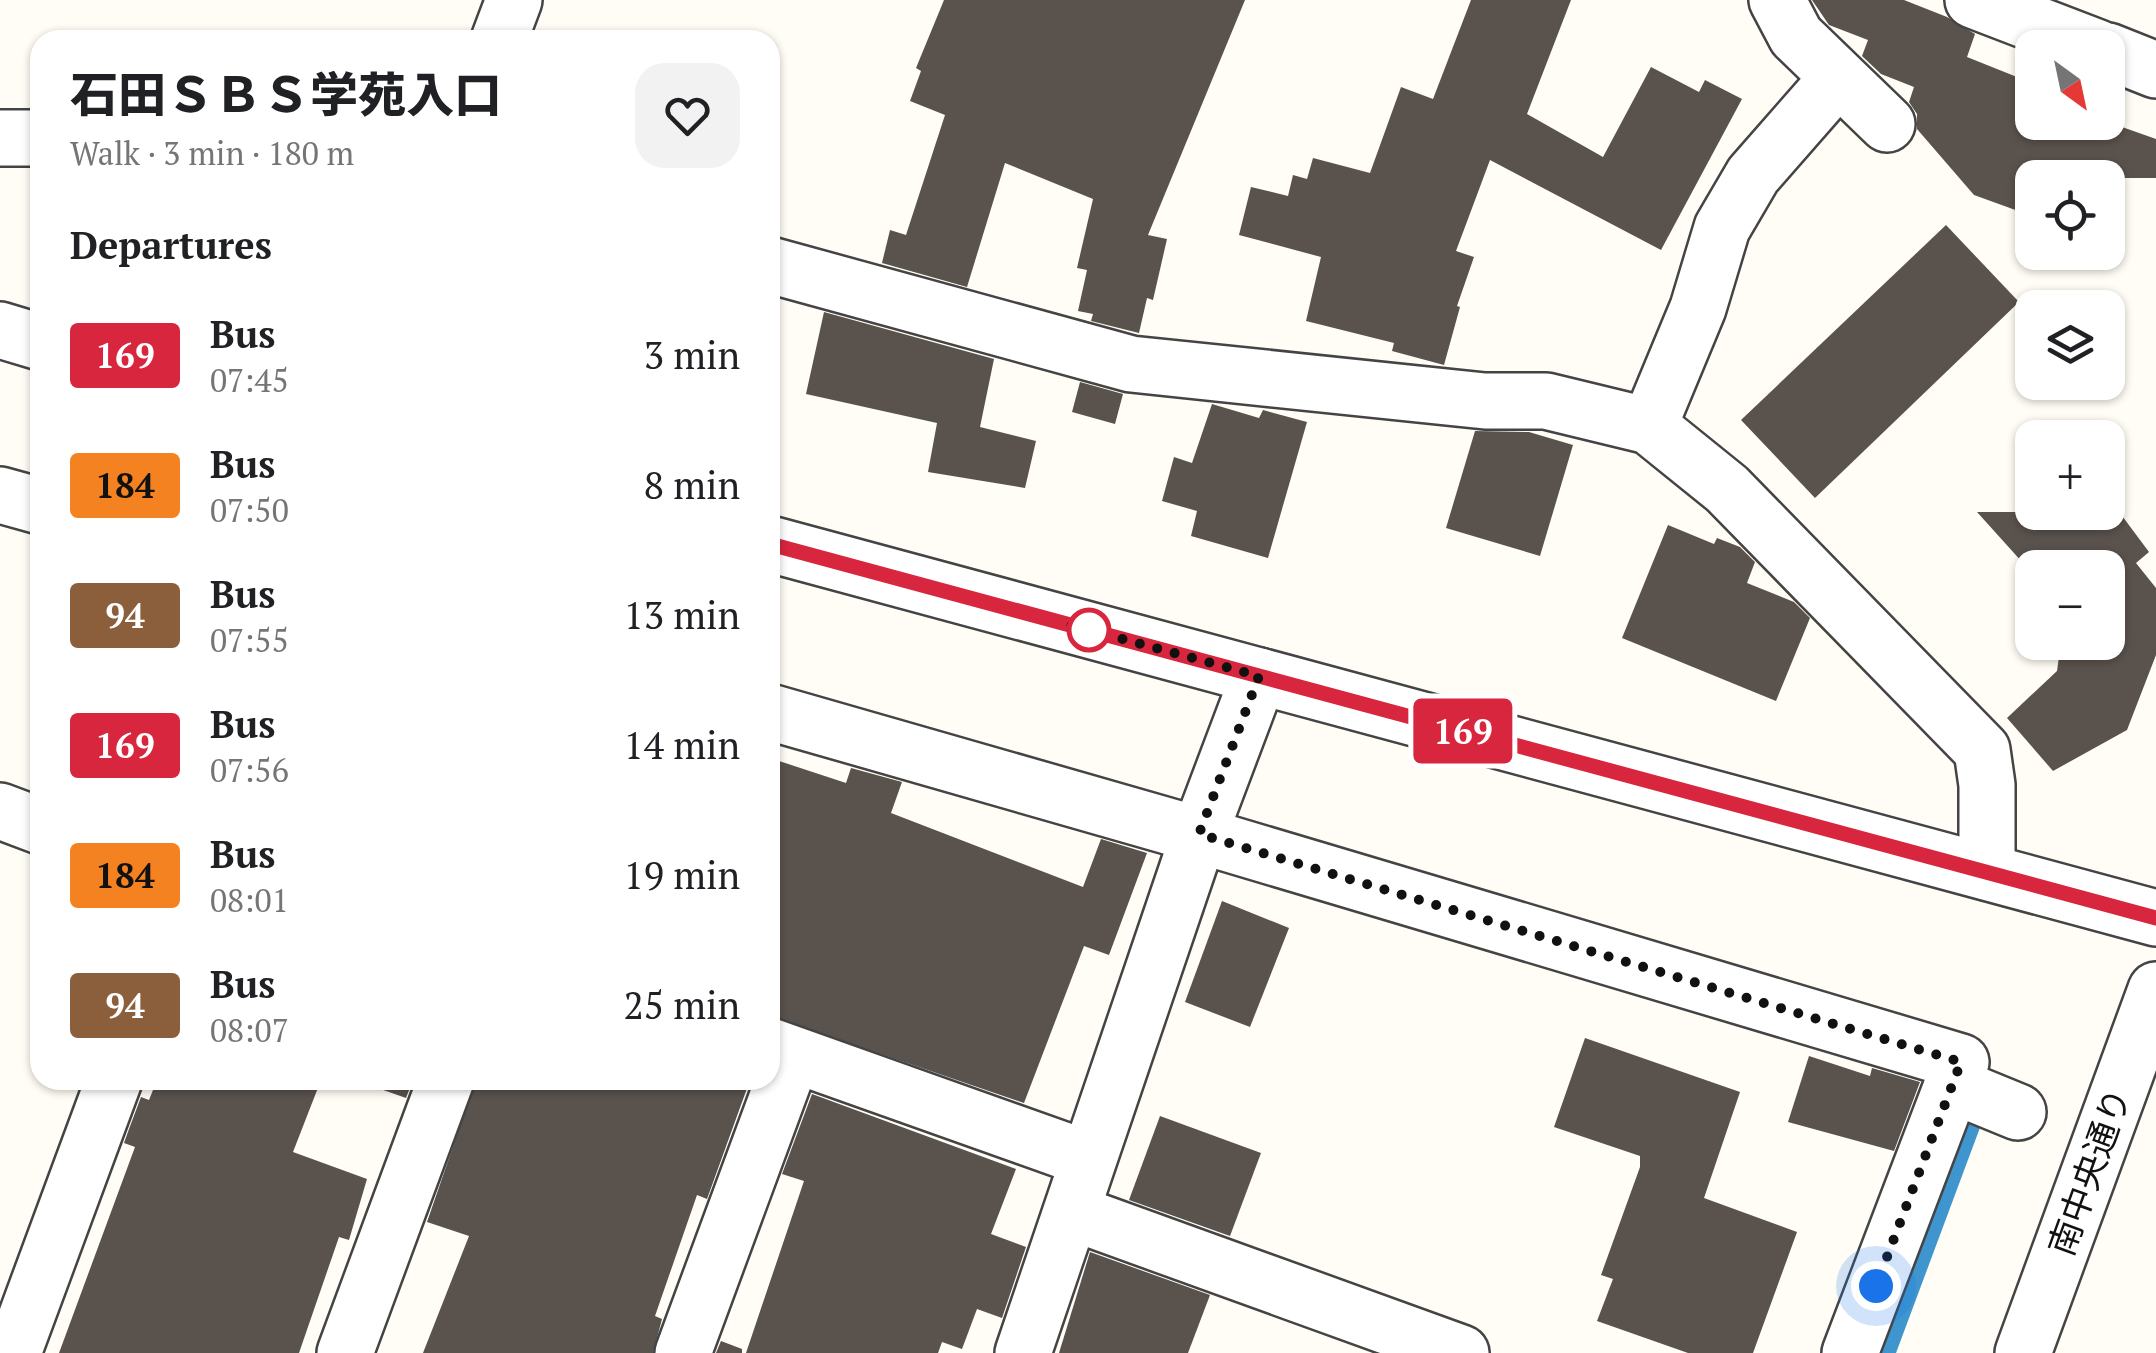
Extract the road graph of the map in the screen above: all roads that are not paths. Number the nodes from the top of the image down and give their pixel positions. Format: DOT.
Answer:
graph roads {
  1 [pos="514,0"];
  2 [pos="1776,0"];
  3 [pos="2008,6"];
  4 [pos="503,30"];
  5 [pos="2059,30"];
  6 [pos="2125,58"];
  7 [pos="2156,70"];
  8 [pos="1838,78"];
  9 [pos="1887,124"];
  10 [pos="0,138"];
  11 [pos="30,138"];
  12 [pos="780,268"];
  13 [pos="0,330"];
  14 [pos="30,339"];
  15 [pos="1649,426"];
  16 [pos="0,495"];
  17 [pos="30,503"];
  18 [pos="780,547"];
  19 [pos="1259,676"];
  20 [pos="780,715"];
  21 [pos="0,811"];
  22 [pos="30,822"];
  23 [pos="1199,834"];
  24 [pos="1987,872"];
  25 [pos="2156,918"];
  26 [pos="2156,990"];
  27 [pos="781,1051"];
  28 [pos="1952,1085"];
  29 [pos="110,1090"];
  30 [pos="442,1090"];
  31 [pos="768,1090"];
  32 [pos="2018,1112"];
  33 [pos="1088,1159"];
  34 [pos="1074,1213"];
  35 [pos="12,1332"];
  36 [pos="345,1353"];
  37 [pos="683,1353"];
  38 [pos="1023,1353"];
  39 [pos="1461,1353"];
  40 [pos="1850,1353"];
  41 [pos="2023,1353"];
  1 -- 4 [label="street"];
  2 -- 8 [label="street"];
  3 -- 5 [label="street"];
  6 -- 7 [label="street"];
  8 -- 9 [label="street"];
  8 -- 15 [label="street"];
  10 -- 11 [label="street"];
  12 -- 15 [label="street"];
  13 -- 14 [label="street"];
  15 -- 24 [label="street"];
  16 -- 17 [label="street"];
  18 -- 19 [label="street"];
  19 -- 23 [label="street"];
  19 -- 24 [label="street"];
  20 -- 23 [label="street"];
  21 -- 22 [label="street"];
  23 -- 28 [label="street"];
  23 -- 33 [label="street"];
  24 -- 25 [label="street"];
  26 -- 41 [label="street, 南中央通り"];
  27 -- 33 [label="street"];
  28 -- 32 [label="street"];
  28 -- 40 [label="street"];
  29 -- 35 [label="street"];
  30 -- 36 [label="street"];
  31 -- 37 [label="street"];
  33 -- 34 [label="street"];
  34 -- 38 [label="street"];
  34 -- 39 [label="street"];
}
